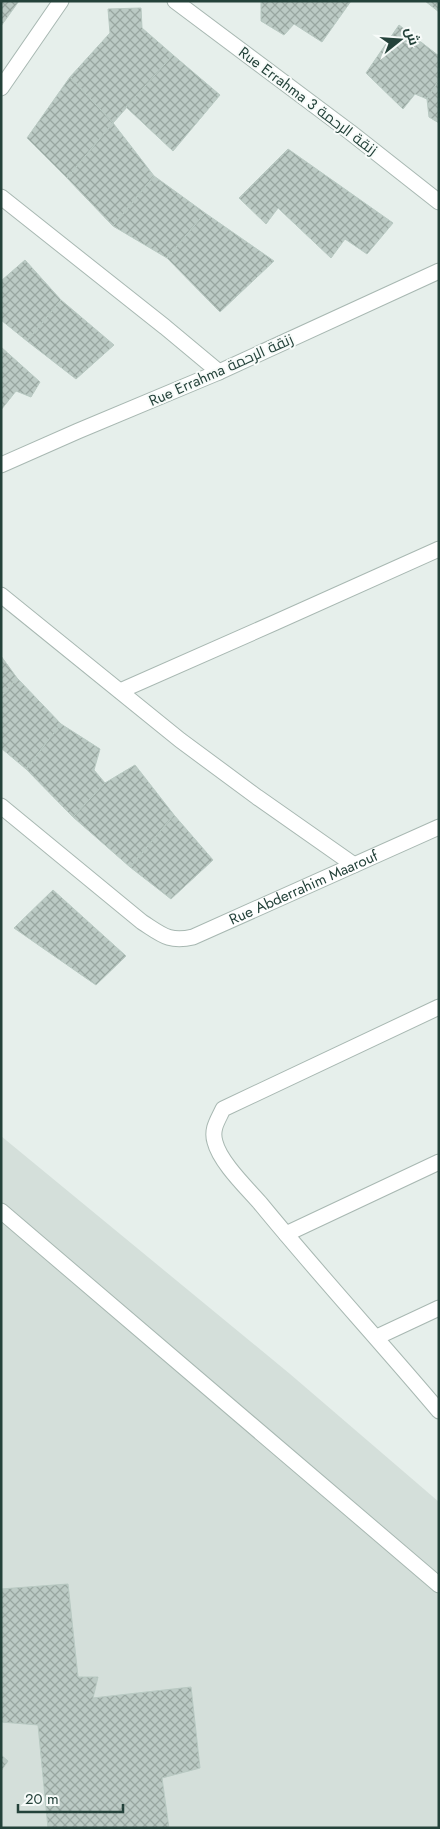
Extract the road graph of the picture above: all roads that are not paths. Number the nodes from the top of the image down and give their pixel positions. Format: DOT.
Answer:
graph roads {
  1 [pos="61,1"];
  2 [pos="175,1"];
  3 [pos="1,88"];
  4 [pos="1,197"];
  5 [pos="439,202"];
  6 [pos="439,270"];
  7 [pos="220,372"];
  8 [pos="1,465"];
  9 [pos="439,549"];
  10 [pos="1,594"];
  11 [pos="120,691"];
  12 [pos="1,806"];
  13 [pos="439,827"];
  14 [pos="354,865"];
  15 [pos="439,1007"];
  16 [pos="439,1162"];
  17 [pos="1,1211"];
  18 [pos="286,1234"];
  19 [pos="439,1308"];
  20 [pos="377,1338"];
  21 [pos="439,1411"];
  22 [pos="439,1585"];
  1 -- 3 [label="street"];
  2 -- 5 [label="street, Rue Errahma 3 زنقة الرحمة"];
  4 -- 7 [label="street"];
  6 -- 7 [label="street, Rue Errahma زنقة الرحمة"];
  7 -- 8 [label="street, Rue Errahma زنقة الرحمة"];
  9 -- 11 [label="street"];
  10 -- 11 [label="street"];
  11 -- 14 [label="street"];
  12 -- 14 [label="street, Rue Abderrahim Maarouf"];
  13 -- 14 [label="street, Rue Abderrahim Maarouf"];
  15 -- 18 [label="street"];
  16 -- 18 [label="street"];
  17 -- 22 [label="street"];
  18 -- 20 [label="street"];
  19 -- 20 [label="street"];
  20 -- 21 [label="street"];
}
